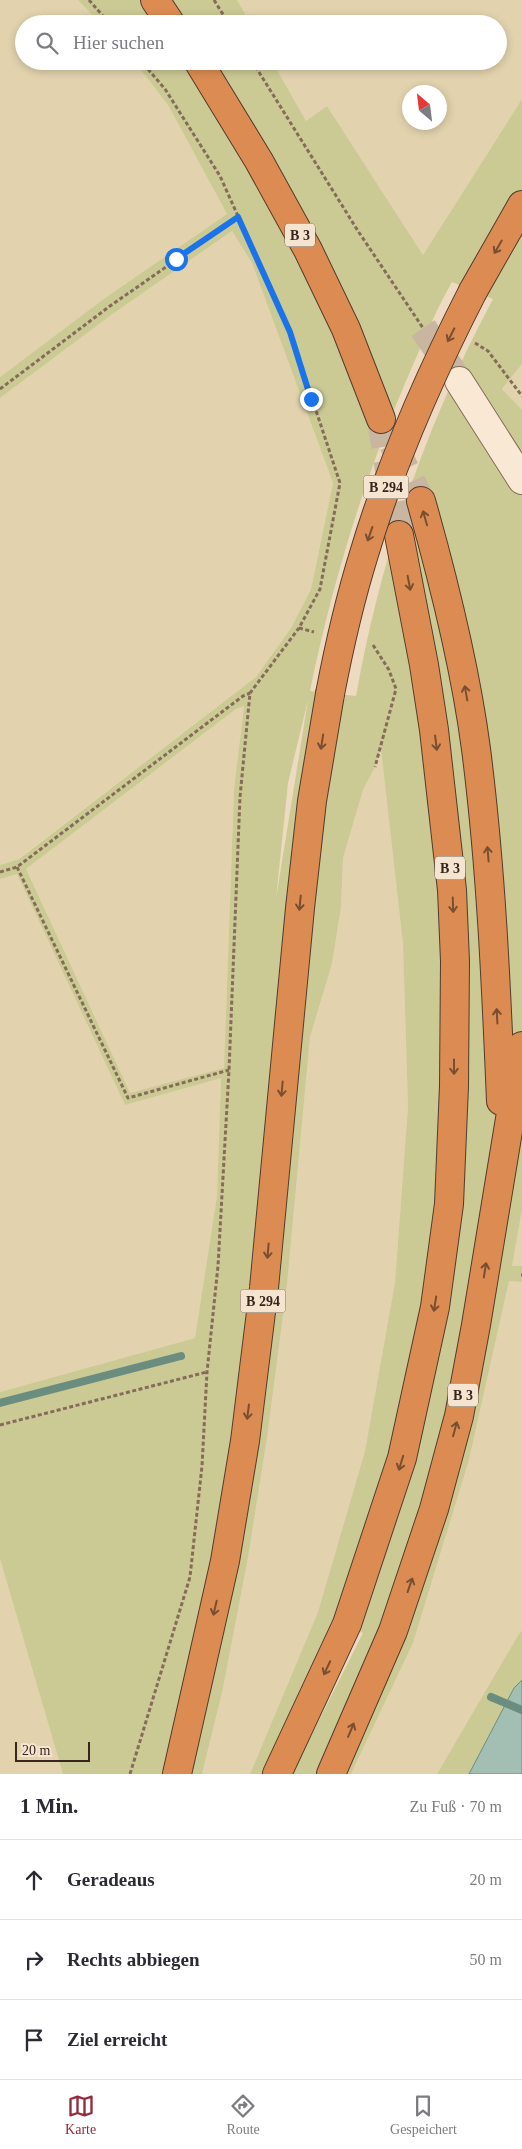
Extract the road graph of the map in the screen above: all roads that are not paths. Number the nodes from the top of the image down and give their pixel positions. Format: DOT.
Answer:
graph roads {
  1 [pos="155,0"];
  2 [pos="165,15"];
  3 [pos="203,70"];
  4 [pos="522,205"];
  5 [pos="459,381"];
  6 [pos="381,419"];
  7 [pos="522,480"];
  8 [pos="420,501"];
  9 [pos="398,535"];
  10 [pos="522,1046"];
  11 [pos="503,1152"];
  12 [pos="177,1774"];
  13 [pos="277,1774"];
  14 [pos="331,1774"];
  1 -- 2 [label="highway"];
  3 -- 6 [label="highway, B 3"];
  4 -- 12 [label="highway, B 294, one-way, bridge"];
  5 -- 7 [label="street"];
  11 -- 8 [label="highway, B 3, one-way"];
  9 -- 13 [label="highway, B 3, one-way"];
  10 -- 11 [label="highway"];
  14 -- 11 [label="highway, B 3, one-way"];
}
